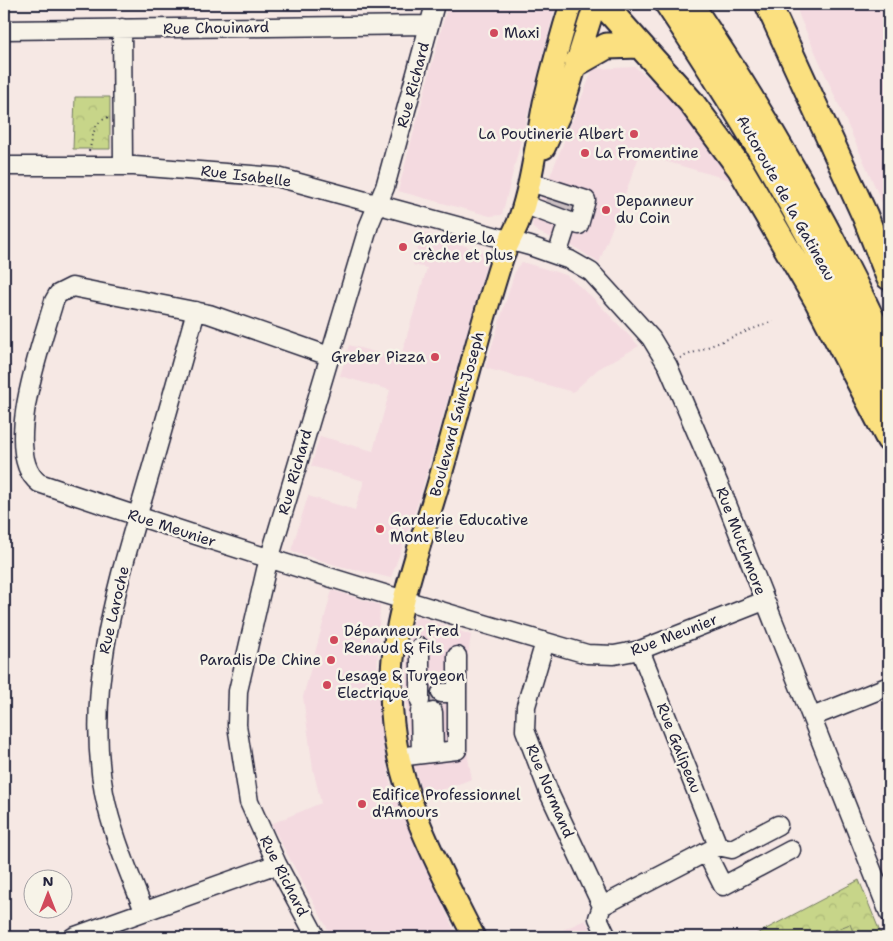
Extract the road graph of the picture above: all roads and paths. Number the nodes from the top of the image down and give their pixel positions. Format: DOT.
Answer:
graph roads {
  1 [pos="435,4"];
  2 [pos="571,4"];
  3 [pos="595,4"];
  4 [pos="603,4"];
  5 [pos="668,4"];
  6 [pos="690,4"];
  7 [pos="768,4"];
  8 [pos="429,25"];
  9 [pos="122,28"];
  10 [pos="4,30"];
  11 [pos="639,45"];
  12 [pos="577,63"];
  13 [pos="112,116"];
  14 [pos="89,151"];
  15 [pos="124,165"];
  16 [pos="4,166"];
  17 [pos="552,202"];
  18 [pos="376,205"];
  19 [pos="510,241"];
  20 [pos="557,255"];
  21 [pos="889,276"];
  22 [pos="196,311"];
  23 [pos="773,321"];
  24 [pos="329,356"];
  25 [pos="889,356"];
  26 [pos="677,359"];
  27 [pos="889,400"];
  28 [pos="889,439"];
  29 [pos="137,516"];
  30 [pos="270,559"];
  31 [pos="403,599"];
  32 [pos="764,601"];
  33 [pos="545,642"];
  34 [pos="420,647"];
  35 [pos="640,650"];
  36 [pos="457,656"];
  37 [pos="889,686"];
  38 [pos="435,700"];
  39 [pos="812,717"];
  40 [pos="434,752"];
  41 [pos="398,757"];
  42 [pos="778,825"];
  43 [pos="712,849"];
  44 [pos="792,850"];
  45 [pos="276,864"];
  46 [pos="602,906"];
  47 [pos="144,911"];
  48 [pos="889,913"];
  49 [pos="73,937"];
  50 [pos="316,937"];
  51 [pos="474,937"];
  52 [pos="607,937"];
  1 -- 8 [label="street, Rue Richard"];
  2 -- 17 [label="main road, Boulevard Saint-Joseph"];
  3 -- 12 [label="main road, Boulevard Saint-Joseph"];
  4 -- 11 [label="highway"];
  5 -- 27 [label="highway, Autoroute de la Gatineau"];
  6 -- 25 [label="highway, Autoroute de la Gatineau"];
  7 -- 21 [label="highway"];
  8 -- 9 [label="street, Rue Chouinard"];
  8 -- 18 [label="street, Rue Richard"];
  9 -- 10 [label="street, Rue Chouinard"];
  9 -- 15 [label="street"];
  11 -- 12 [label="highway"];
  11 -- 28 [label="highway"];
  12 -- 17 [label="main road, Boulevard Saint-Joseph"];
  13 -- 14 [label="path"];
  15 -- 16 [label="street, Rue Isabelle"];
  15 -- 18 [label="street, Rue Isabelle"];
  17 -- 19 [label="main road, Boulevard Saint-Joseph"];
  17 -- 20 [label="street"];
  18 -- 19 [label="street, Rue Isabelle"];
  18 -- 24 [label="street, Rue Richard"];
  19 -- 20 [label="street, Rue Mutchmore"];
  19 -- 31 [label="main road, Boulevard Saint-Joseph"];
  20 -- 32 [label="street, Rue Mutchmore"];
  22 -- 24 [label="street, Rue Meunier"];
  22 -- 29 [label="street, Rue Laroche"];
  22 -- 29 [label="street, Rue Meunier"];
  23 -- 26 [label="path"];
  24 -- 30 [label="street, Rue Richard"];
  29 -- 30 [label="street, Rue Meunier"];
  29 -- 47 [label="street, Rue Laroche"];
  30 -- 31 [label="street, Rue Meunier"];
  30 -- 45 [label="street, Rue Richard"];
  31 -- 33 [label="street, Rue Meunier"];
  31 -- 41 [label="main road, Boulevard Saint-Joseph"];
  32 -- 35 [label="street, Rue Meunier"];
  32 -- 39 [label="street, Rue Mutchmore"];
  33 -- 35 [label="street, Rue Meunier"];
  33 -- 46 [label="street, Rue Normand"];
  34 -- 38 [label="street"];
  35 -- 43 [label="street, Rue Galipeau"];
  36 -- 38 [label="street"];
  37 -- 39 [label="street"];
  38 -- 40 [label="street"];
  38 -- 40 [label="street"];
  39 -- 48 [label="street, Rue Mutchmore"];
  40 -- 41 [label="street"];
  41 -- 51 [label="main road, Boulevard Saint-Joseph"];
  42 -- 43 [label="street"];
  43 -- 44 [label="street, Rue Galipeau"];
  43 -- 46 [label="street"];
  45 -- 47 [label="street"];
  45 -- 50 [label="street, Rue Richard"];
  46 -- 52 [label="street"];
  47 -- 49 [label="street"];
}
